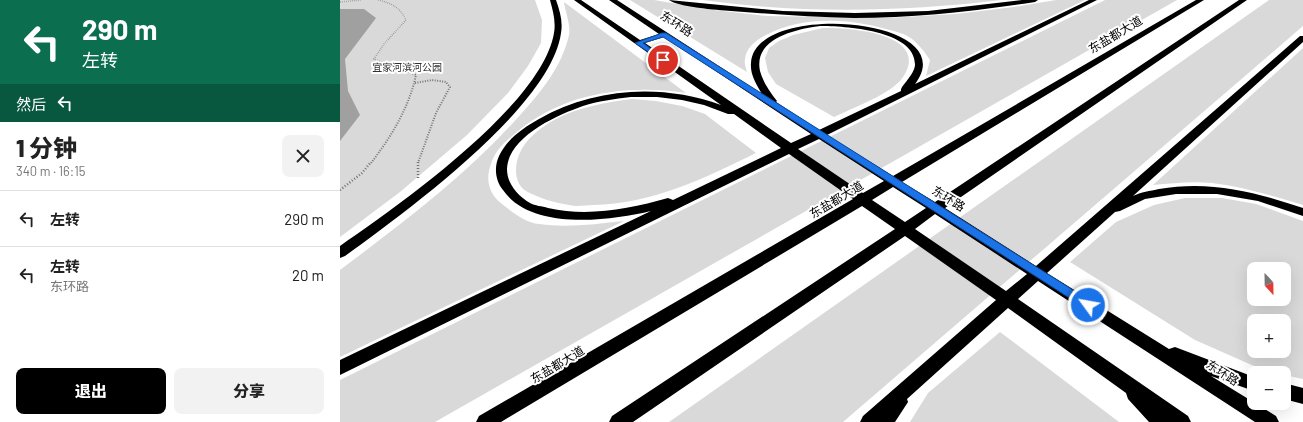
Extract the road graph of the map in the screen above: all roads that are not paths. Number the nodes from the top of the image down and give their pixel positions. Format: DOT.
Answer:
graph roads {
  1 [pos="553,0"];
  2 [pos="577,0"];
  3 [pos="612,0"];
  4 [pos="672,0"];
  5 [pos="1035,0"];
  6 [pos="1094,0"];
  7 [pos="1200,0"];
  8 [pos="1244,0"];
  9 [pos="664,35"];
  10 [pos="1303,38"];
  11 [pos="638,43"];
  12 [pos="892,98"];
  13 [pos="778,108"];
  14 [pos="750,120"];
  15 [pos="695,195"];
  16 [pos="1303,212"];
  17 [pos="1104,214"];
  18 [pos="340,253"];
  19 [pos="1142,340"];
  20 [pos="340,368"];
  21 [pos="1117,376"];
  22 [pos="915,381"];
  23 [pos="1247,381"];
  24 [pos="1291,393"];
  25 [pos="1303,396"];
  26 [pos="485,422"];
  27 [pos="618,422"];
  28 [pos="869,422"];
  29 [pos="885,422"];
  30 [pos="1160,422"];
  31 [pos="1182,422"];
  32 [pos="1270,422"];
  1 -- 18 [label="highway"];
  2 -- 11 [label="highway"];
  3 -- 9 [label="highway, 东环路"];
  4 -- 5 [label="highway"];
  6 -- 12 [label="highway"];
  7 -- 26 [label="highway, 东盐都大道"];
  8 -- 27 [label="highway"];
  9 -- 11 [label="highway"];
  9 -- 13 [label="highway, 东环路"];
  10 -- 17 [label="highway"];
  11 -- 14 [label="highway"];
  12 -- 13 [label="highway"];
  12 -- 15 [label="highway"];
  13 -- 19 [label="highway, 东环路"];
  14 -- 15 [label="highway"];
  14 -- 21 [label="highway"];
  15 -- 20 [label="highway"];
  16 -- 17 [label="highway"];
  17 -- 22 [label="highway"];
  19 -- 23 [label="highway"];
  19 -- 32 [label="highway, 东环路"];
  21 -- 30 [label="highway"];
  21 -- 31 [label="highway"];
  22 -- 28 [label="highway"];
  22 -- 29 [label="highway"];
  24 -- 25 [label="highway"];
}
